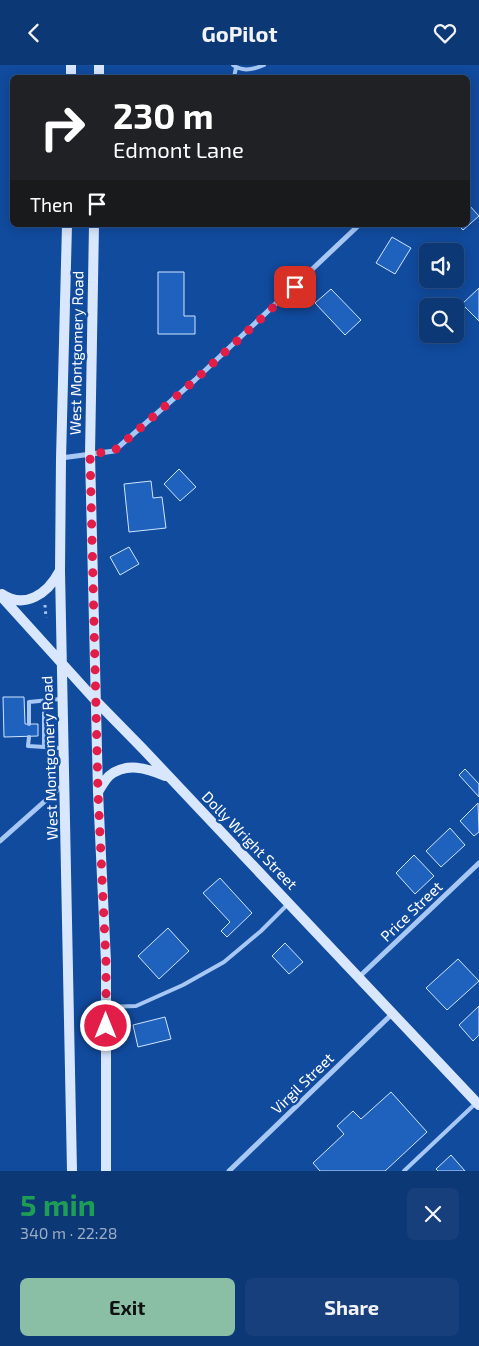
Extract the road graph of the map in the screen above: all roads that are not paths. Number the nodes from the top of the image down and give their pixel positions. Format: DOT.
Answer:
graph roads {
  1 [pos="264,65"];
  2 [pos="235,66"];
  3 [pos="67,227"];
  4 [pos="94,227"];
  5 [pos="358,227"];
  6 [pos="90,454"];
  7 [pos="60,459"];
  8 [pos="60,571"];
  9 [pos="0,593"];
  10 [pos="62,664"];
  11 [pos="63,699"];
  12 [pos="44,700"];
  13 [pos="96,701"];
  14 [pos="29,724"];
  15 [pos="29,737"];
  16 [pos="44,747"];
  17 [pos="64,748"];
  18 [pos="170,778"];
  19 [pos="65,783"];
  20 [pos="98,792"];
  21 [pos="0,841"];
  22 [pos="479,863"];
  23 [pos="289,903"];
  24 [pos="359,977"];
  25 [pos="106,1007"];
  26 [pos="393,1013"];
  27 [pos="478,1103"];
  28 [pos="72,1171"];
  29 [pos="106,1171"];
  30 [pos="229,1171"];
  31 [pos="404,1171"];
  1 -- 2 [label="lane"];
  3 -- 7 [label="main road, West Montgomery Road"];
  4 -- 6 [label="main road, West Montgomery Road"];
  5 -- 6 [label="street"];
  6 -- 7 [label="street"];
  6 -- 13 [label="main road, West Montgomery Road"];
  7 -- 8 [label="main road, West Montgomery Road"];
  8 -- 9 [label="main road"];
  8 -- 10 [label="main road, West Montgomery Road"];
  9 -- 10 [label="main road, Dolly Wright Street"];
  10 -- 11 [label="main road, West Montgomery Road"];
  10 -- 13 [label="main road, Dolly Wright Street"];
  11 -- 12 [label="lane"];
  11 -- 17 [label="main road, West Montgomery Road"];
  12 -- 14 [label="lane"];
  12 -- 16 [label="lane"];
  13 -- 18 [label="main road, Dolly Wright Street"];
  13 -- 20 [label="main road, West Montgomery Road"];
  15 -- 16 [label="lane"];
  16 -- 17 [label="lane"];
  17 -- 19 [label="main road, West Montgomery Road"];
  18 -- 20 [label="main road"];
  18 -- 23 [label="main road, Dolly Wright Street"];
  19 -- 21 [label="street"];
  19 -- 28 [label="main road, West Montgomery Road"];
  20 -- 25 [label="main road, West Montgomery Road"];
  22 -- 24 [label="street, Price Street"];
  23 -- 24 [label="main road, Dolly Wright Street"];
  23 -- 25 [label="lane"];
  24 -- 26 [label="main road, Dolly Wright Street"];
  25 -- 29 [label="main road, West Montgomery Road"];
  26 -- 27 [label="main road, Dolly Wright Street"];
  26 -- 30 [label="street, Virgil Street"];
  27 -- 31 [label="lane"];
}
